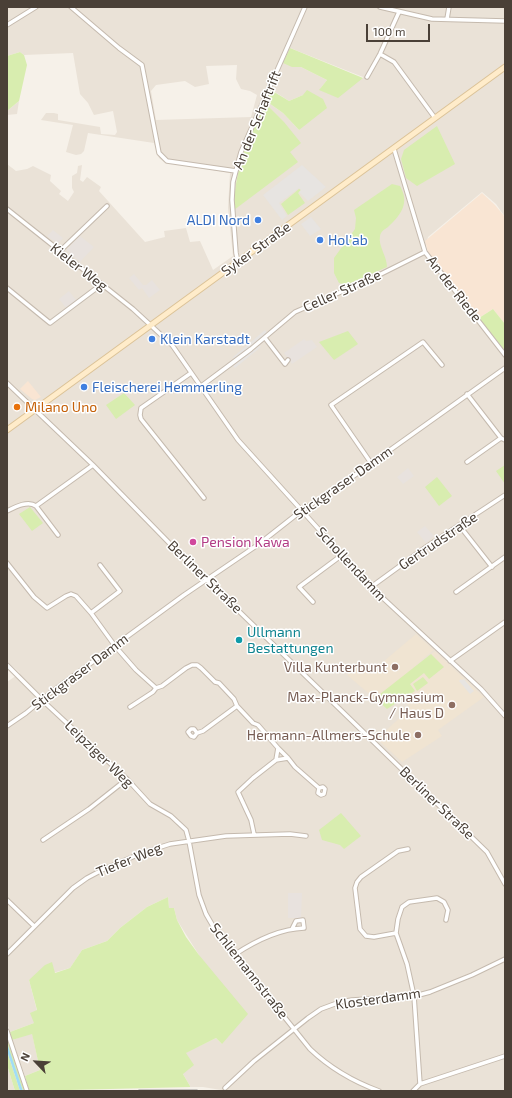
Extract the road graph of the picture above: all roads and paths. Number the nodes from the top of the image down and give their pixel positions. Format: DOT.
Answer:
graph roads {
  1 [pos="36,7"];
  2 [pos="72,7"];
  3 [pos="304,7"];
  4 [pos="380,7"];
  5 [pos="449,7"];
  6 [pos="399,12"];
  7 [pos="447,20"];
  8 [pos="505,21"];
  9 [pos="7,25"];
  10 [pos="380,54"];
  11 [pos="505,67"];
  12 [pos="367,77"];
  13 [pos="435,118"];
  14 [pos="394,148"];
  15 [pos="236,171"];
  16 [pos="107,206"];
  17 [pos="7,209"];
  18 [pos="59,252"];
  19 [pos="425,252"];
  20 [pos="238,262"];
  21 [pos="102,284"];
  22 [pos="7,288"];
  23 [pos="151,325"];
  24 [pos="265,338"];
  25 [pos="505,354"];
  26 [pos="288,360"];
  27 [pos="442,365"];
  28 [pos="505,368"];
  29 [pos="191,373"];
  30 [pos="7,383"];
  31 [pos="200,387"];
  32 [pos="468,394"];
  33 [pos="36,410"];
  34 [pos="7,430"];
  35 [pos="503,439"];
  36 [pos="468,462"];
  37 [pos="371,463"];
  38 [pos="92,465"];
  39 [pos="505,496"];
  40 [pos="204,498"];
  41 [pos="36,506"];
  42 [pos="7,511"];
  43 [pos="301,511"];
  44 [pos="459,525"];
  45 [pos="58,536"];
  46 [pos="342,555"];
  47 [pos="505,557"];
  48 [pos="7,563"];
  49 [pos="100,565"];
  50 [pos="492,567"];
  51 [pos="206,579"];
  52 [pos="371,587"];
  53 [pos="456,592"];
  54 [pos="313,602"];
  55 [pos="91,613"];
  56 [pos="505,622"];
  57 [pos="115,646"];
  58 [pos="450,661"];
  59 [pos="7,665"];
  60 [pos="156,688"];
  61 [pos="42,700"];
  62 [pos="237,706"];
  63 [pos="130,708"];
  64 [pos="504,714"];
  65 [pos="7,726"];
  66 [pos="196,733"];
  67 [pos="278,748"];
  68 [pos="288,758"];
  69 [pos="276,760"];
  70 [pos="127,779"];
  71 [pos="319,788"];
  72 [pos="254,834"];
  73 [pos="306,836"];
  74 [pos="43,840"];
  75 [pos="189,841"];
  76 [pos="408,849"];
  77 [pos="505,884"];
  78 [pos="7,900"];
  79 [pos="446,920"];
  80 [pos="34,926"];
  81 [pos="292,928"];
  82 [pos="396,933"];
  83 [pos="7,954"];
  84 [pos="234,955"];
  85 [pos="505,959"];
  86 [pos="414,996"];
  87 [pos="294,1029"];
  88 [pos="7,1031"];
  89 [pos="505,1056"];
  90 [pos="420,1084"];
  91 [pos="225,1088"];
  92 [pos="27,1091"];
  93 [pos="379,1091"];
  94 [pos="413,1091"];
  1 -- 9 [label="street"];
  2 -- 15 [label="street"];
  3 -- 15 [label="street, An der Schaftrift"];
  4 -- 6 [label="street"];
  5 -- 7 [label="street"];
  6 -- 7 [label="street"];
  6 -- 10 [label="street"];
  7 -- 8 [label="street"];
  10 -- 12 [label="street"];
  10 -- 13 [label="street"];
  11 -- 13 [label="main road, Syker Straße"];
  13 -- 14 [label="main road, Syker Straße"];
  14 -- 19 [label="street, An der Riede"];
  14 -- 20 [label="main road, Syker Straße"];
  15 -- 20 [label="street, An der Schaftrift"];
  16 -- 18 [label="street"];
  17 -- 18 [label="street, Kieler Weg"];
  18 -- 21 [label="street, Kieler Weg"];
  19 -- 24 [label="street, Celler Straße"];
  19 -- 25 [label="street, An der Riede"];
  20 -- 23 [label="main road, Syker Straße"];
  21 -- 22 [label="street"];
  21 -- 23 [label="street, Kieler Weg"];
  23 -- 29 [label="street, Schollendamm"];
  23 -- 33 [label="main road, Syker Straße"];
  24 -- 26 [label="street"];
  24 -- 31 [label="street, Celler Straße"];
  27 -- 37 [label="street"];
  28 -- 32 [label="street, Stickgraser Damm"];
  29 -- 31 [label="street, Schollendamm"];
  29 -- 40 [label="street"];
  30 -- 33 [label="street, Berliner Straße"];
  31 -- 43 [label="street, Schollendamm"];
  32 -- 35 [label="street"];
  32 -- 37 [label="street, Stickgraser Damm"];
  33 -- 34 [label="main road, Syker Straße"];
  33 -- 38 [label="street, Berliner Straße"];
  35 -- 36 [label="street"];
  37 -- 43 [label="street, Stickgraser Damm"];
  38 -- 41 [label="street"];
  38 -- 51 [label="street, Berliner Straße"];
  39 -- 44 [label="street, Gertrudstraße"];
  41 -- 42 [label="street"];
  41 -- 45 [label="street"];
  43 -- 46 [label="street, Schollendamm"];
  43 -- 51 [label="street, Stickgraser Damm"];
  44 -- 50 [label="street"];
  44 -- 52 [label="street, Gertrudstraße"];
  46 -- 52 [label="street, Schollendamm"];
  46 -- 54 [label="street"];
  47 -- 50 [label="street"];
  48 -- 55 [label="street"];
  49 -- 55 [label="street"];
  50 -- 53 [label="street"];
  51 -- 57 [label="street, Stickgraser Damm"];
  51 -- 77 [label="street, Berliner Straße"];
  52 -- 58 [label="street, Schollendamm"];
  55 -- 57 [label="street"];
  56 -- 58 [label="street"];
  57 -- 60 [label="street"];
  57 -- 61 [label="street, Stickgraser Damm"];
  58 -- 64 [label="street, Schollendamm"];
  59 -- 61 [label="street, Leipziger Weg"];
  60 -- 62 [label="street"];
  60 -- 63 [label="street"];
  61 -- 65 [label="street, Stickgraser Damm"];
  61 -- 70 [label="street, Leipziger Weg"];
  62 -- 66 [label="street"];
  62 -- 67 [label="street"];
  67 -- 68 [label="street"];
  67 -- 69 [label="street"];
  68 -- 69 [label="street"];
  68 -- 71 [label="street"];
  69 -- 72 [label="street"];
  70 -- 74 [label="street"];
  70 -- 75 [label="street, Leipziger Weg"];
  72 -- 73 [label="street, Tiefer Weg"];
  72 -- 75 [label="street, Tiefer Weg"];
  75 -- 80 [label="street, Tiefer Weg"];
  75 -- 84 [label="street, Schliemannstraße"];
  76 -- 82 [label="street"];
  78 -- 80 [label="street"];
  79 -- 82 [label="street"];
  80 -- 83 [label="street, Tiefer Weg"];
  81 -- 84 [label="street"];
  82 -- 86 [label="street"];
  84 -- 87 [label="street, Schliemannstraße"];
  85 -- 86 [label="street, Klosterdamm"];
  86 -- 87 [label="street, Klosterdamm"];
  86 -- 90 [label="street"];
  87 -- 91 [label="street, Klosterdamm"];
  87 -- 93 [label="street, Schliemannstraße"];
  88 -- 92 [label="street"];
  89 -- 90 [label="street"];
  90 -- 94 [label="street"];
}
